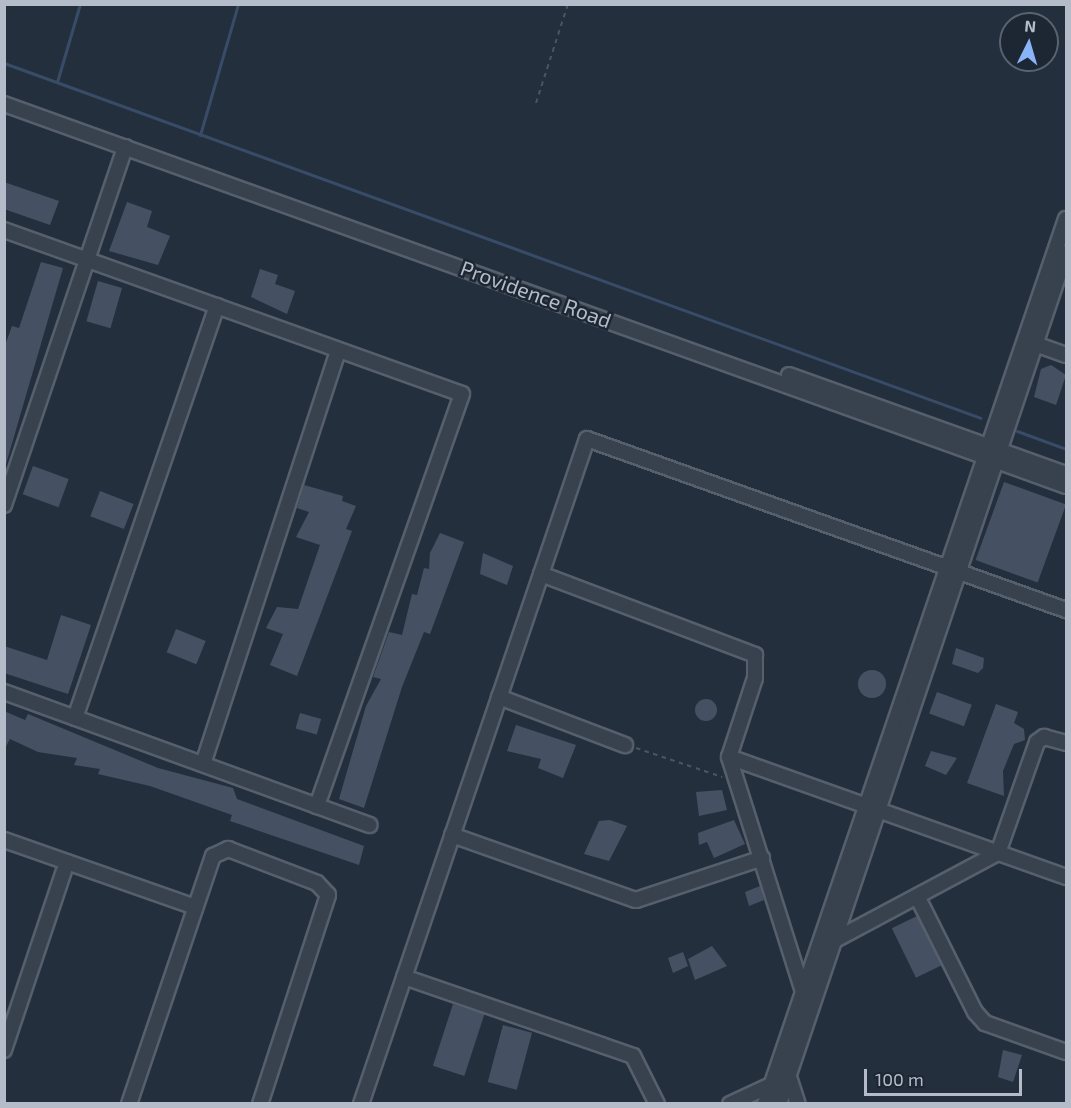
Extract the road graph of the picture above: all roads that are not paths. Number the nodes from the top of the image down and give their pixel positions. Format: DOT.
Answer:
graph roads {
  1 [pos="4,96"];
  2 [pos="4,104"];
  3 [pos="125,147"];
  4 [pos="1066,219"];
  5 [pos="4,230"];
  6 [pos="1066,253"];
  7 [pos="87,260"];
  8 [pos="217,306"];
  9 [pos="1030,342"];
  10 [pos="338,350"];
  11 [pos="1066,355"];
  12 [pos="992,452"];
  13 [pos="1066,474"];
  14 [pos="1066,486"];
  15 [pos="4,505"];
  16 [pos="952,570"];
  17 [pos="541,574"];
  18 [pos="1066,610"];
  19 [pos="4,692"];
  20 [pos="499,697"];
  21 [pos="75,718"];
  22 [pos="1066,742"];
  23 [pos="625,744"];
  24 [pos="729,758"];
  25 [pos="203,764"];
  26 [pos="317,806"];
  27 [pos="871,809"];
  28 [pos="370,825"];
  29 [pos="452,835"];
  30 [pos="4,840"];
  31 [pos="998,853"];
  32 [pos="762,858"];
  33 [pos="67,862"];
  34 [pos="1066,877"];
  35 [pos="918,898"];
  36 [pos="195,907"];
  37 [pos="833,940"];
  38 [pos="404,977"];
  39 [pos="803,991"];
  40 [pos="5,1046"];
  41 [pos="1066,1052"];
  42 [pos="789,1077"];
  43 [pos="771,1085"];
  44 [pos="734,1103"];
  45 [pos="129,1104"];
  46 [pos="260,1104"];
  47 [pos="361,1104"];
  48 [pos="657,1104"];
  49 [pos="765,1104"];
  50 [pos="779,1104"];
  51 [pos="798,1104"];
  1 -- 12 [label="street, Providence Road"];
  2 -- 3 [label="street, Providence Road"];
  3 -- 7 [label="street"];
  3 -- 12 [label="street, Providence Road"];
  4 -- 9 [label="street"];
  5 -- 7 [label="street"];
  6 -- 9 [label="street"];
  7 -- 8 [label="street"];
  7 -- 15 [label="street"];
  8 -- 10 [label="street"];
  8 -- 21 [label="street"];
  9 -- 11 [label="street"];
  9 -- 12 [label="street"];
  10 -- 25 [label="street"];
  10 -- 26 [label="street"];
  12 -- 13 [label="street, Providence Road"];
  12 -- 14 [label="street, Providence Road"];
  12 -- 16 [label="street"];
  16 -- 17 [label="street"];
  16 -- 18 [label="street"];
  16 -- 27 [label="street"];
  17 -- 20 [label="street"];
  17 -- 24 [label="street"];
  19 -- 21 [label="street"];
  20 -- 23 [label="street"];
  20 -- 29 [label="street"];
  21 -- 25 [label="street"];
  22 -- 31 [label="street"];
  24 -- 27 [label="street"];
  24 -- 32 [label="street"];
  25 -- 26 [label="street"];
  26 -- 28 [label="street"];
  27 -- 31 [label="street"];
  27 -- 37 [label="street"];
  27 -- 39 [label="street"];
  29 -- 32 [label="street"];
  29 -- 38 [label="street"];
  30 -- 33 [label="street"];
  31 -- 34 [label="street"];
  31 -- 35 [label="street"];
  32 -- 39 [label="street"];
  33 -- 36 [label="street"];
  33 -- 40 [label="street"];
  35 -- 37 [label="street"];
  35 -- 41 [label="street"];
  36 -- 45 [label="street"];
  36 -- 46 [label="street"];
  37 -- 42 [label="street"];
  38 -- 47 [label="street"];
  38 -- 48 [label="street"];
  39 -- 43 [label="street"];
  42 -- 50 [label="street"];
  42 -- 51 [label="street"];
  43 -- 44 [label="street"];
  43 -- 49 [label="street"];
}
